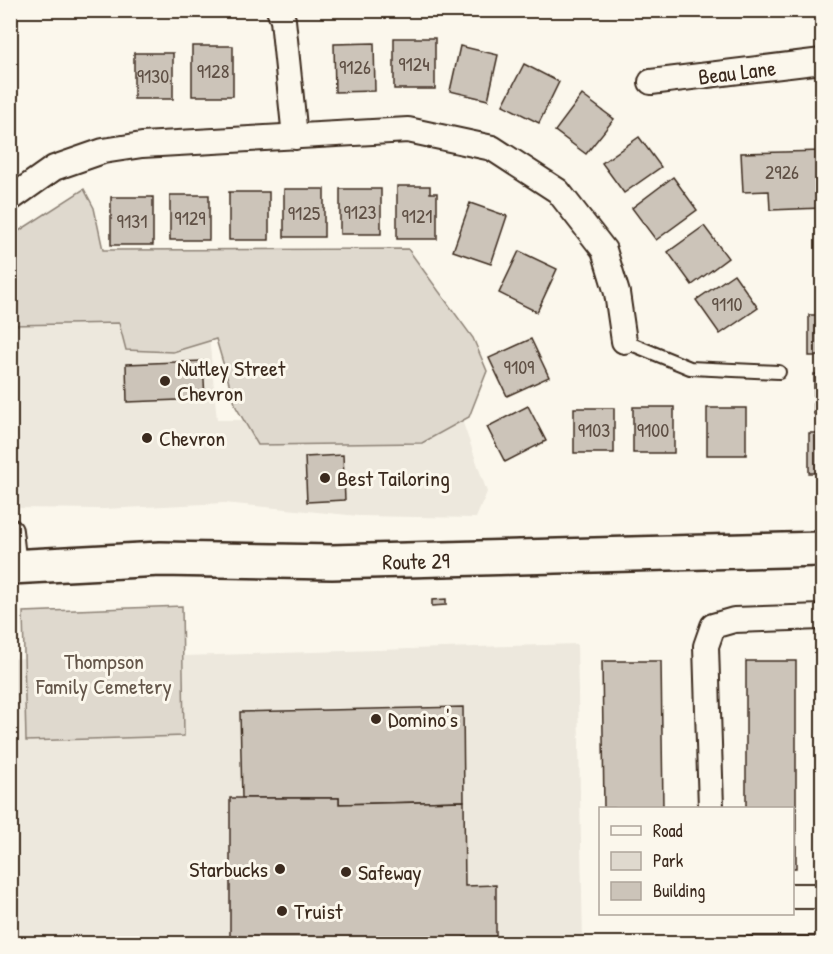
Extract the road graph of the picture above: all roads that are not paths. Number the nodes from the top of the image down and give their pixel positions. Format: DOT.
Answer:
graph roads {
  1 [pos="279,10"];
  2 [pos="822,61"];
  3 [pos="651,82"];
  4 [pos="295,137"];
  5 [pos="10,199"];
  6 [pos="624,341"];
  7 [pos="779,372"];
  8 [pos="10,531"];
  9 [pos="822,549"];
  10 [pos="12,567"];
  11 [pos="822,617"];
  12 [pos="711,807"];
  13 [pos="822,896"];
  14 [pos="794,897"];
  1 -- 4 [label="street"];
  2 -- 3 [label="street, Beau Lane"];
  4 -- 5 [label="street"];
  4 -- 6 [label="street"];
  6 -- 7 [label="lane"];
  8 -- 10 [label="street"];
  9 -- 10 [label="main road, Route 29"];
  11 -- 12 [label="street"];
  13 -- 14 [label="street"];
}
